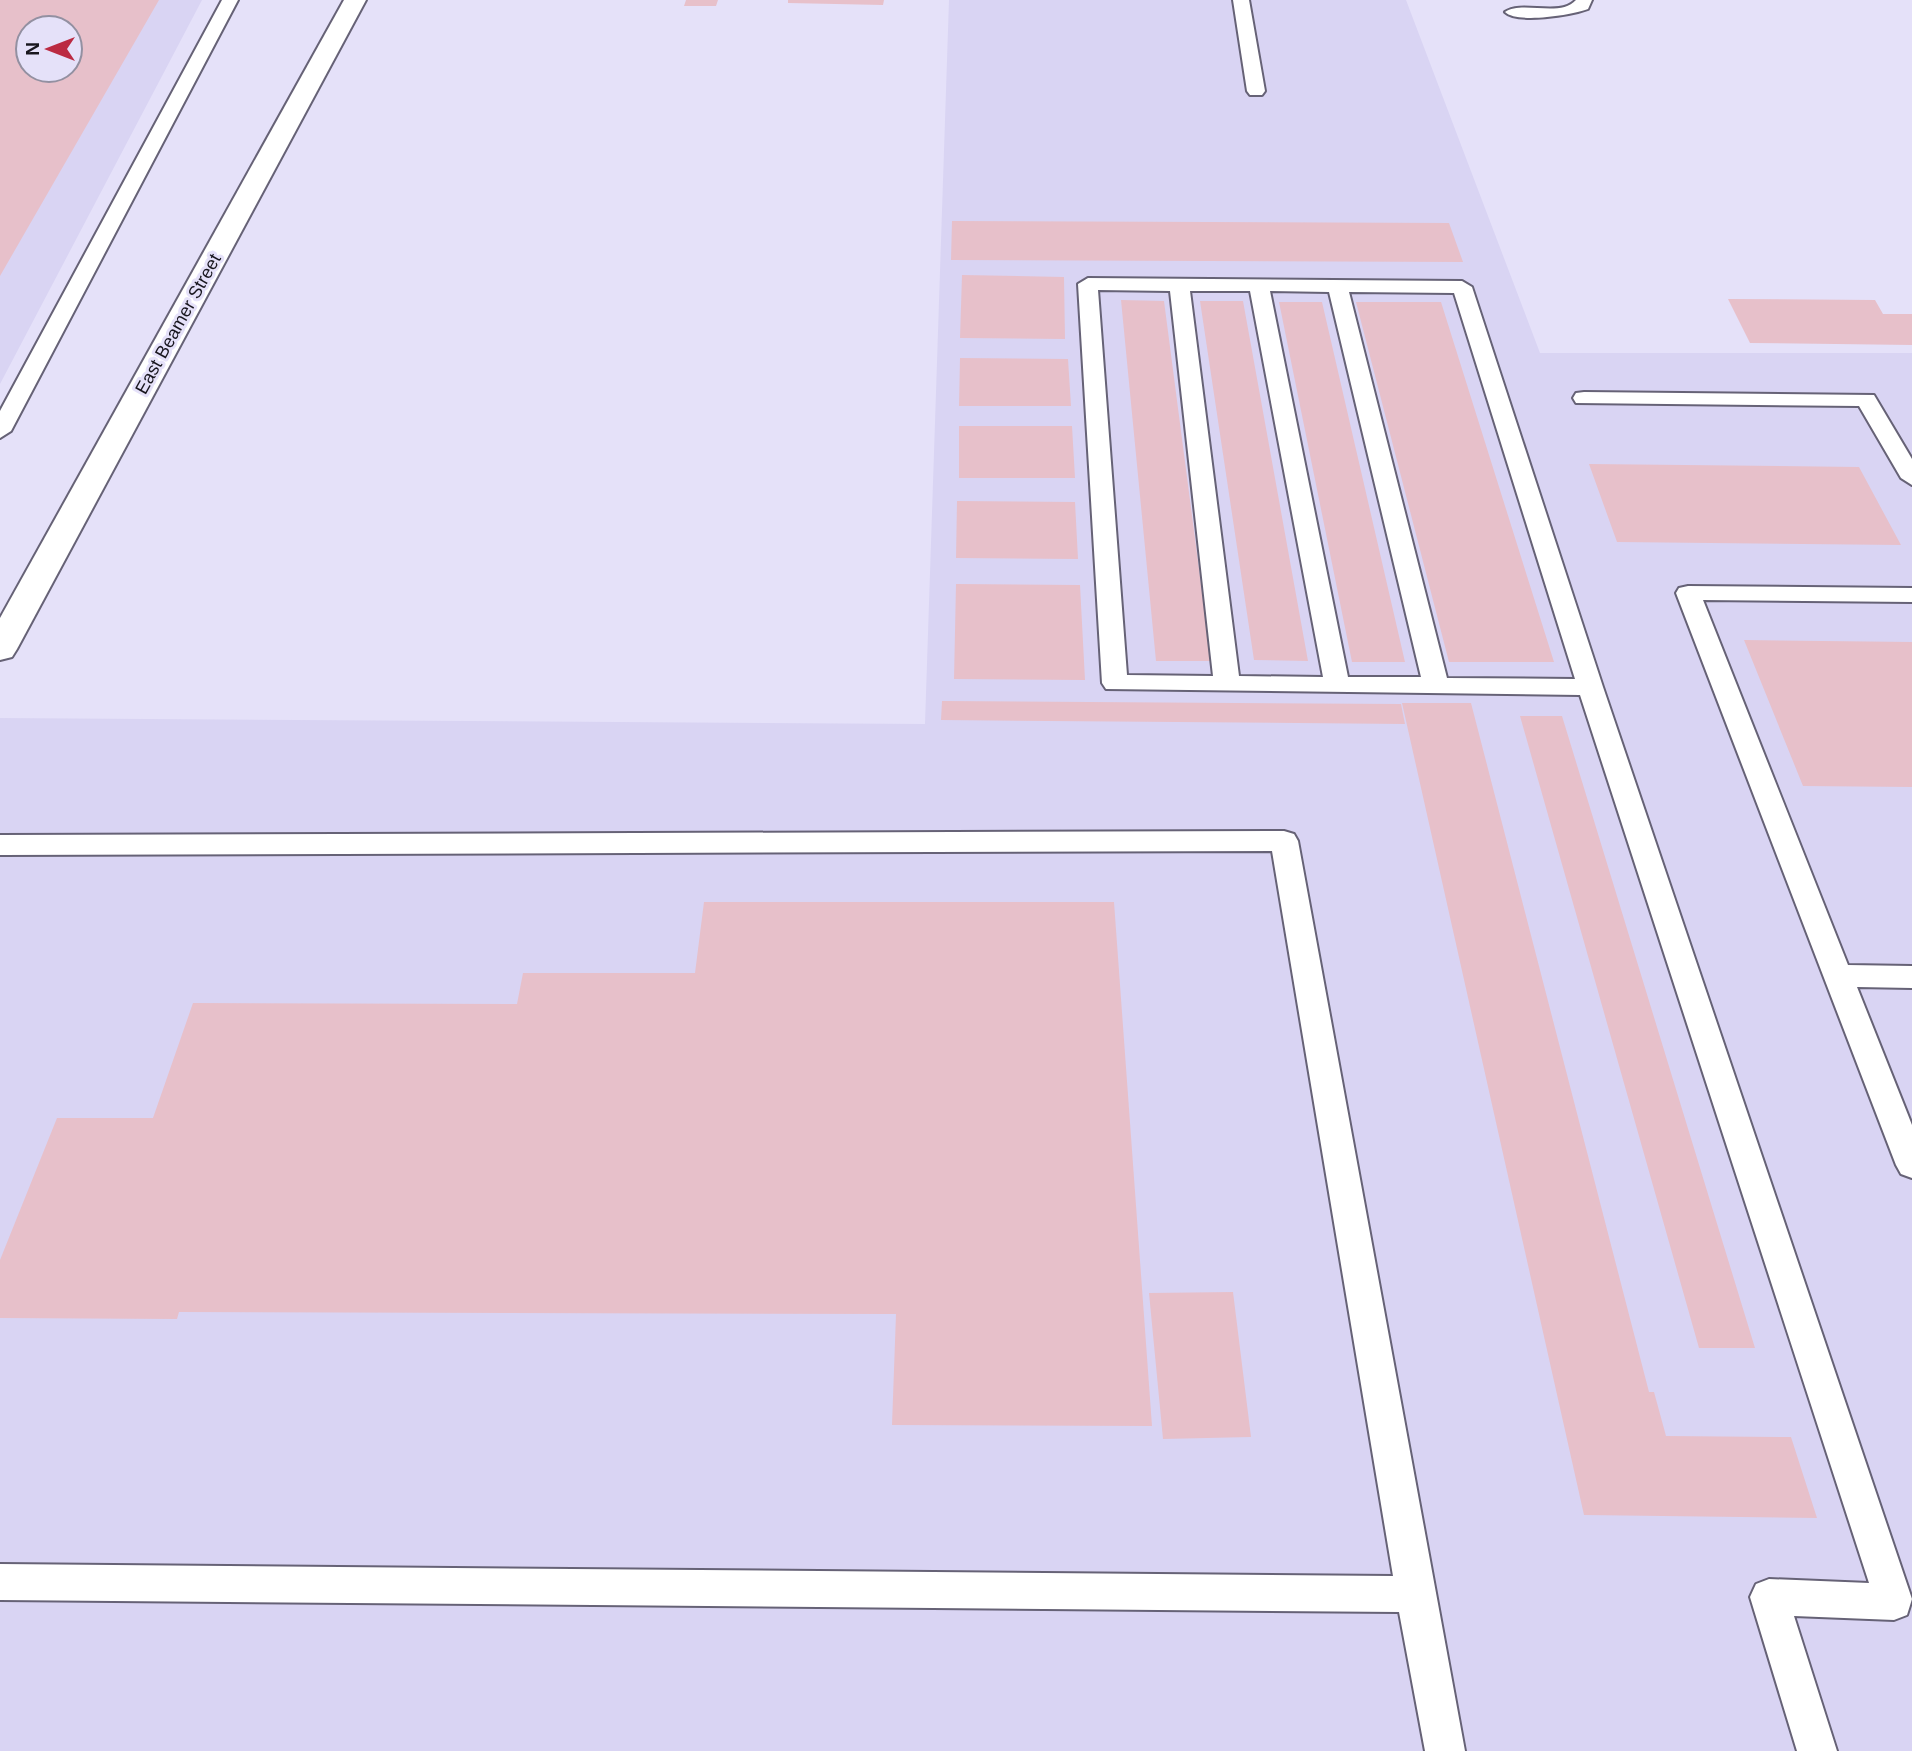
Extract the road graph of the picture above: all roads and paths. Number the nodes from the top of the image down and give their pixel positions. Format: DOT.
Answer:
graph roads {
  1 [pos="230,0"];
  2 [pos="355,0"];
  3 [pos="1241,0"];
  4 [pos="1584,0"];
  5 [pos="1513,12"];
  6 [pos="1256,91"];
  7 [pos="1179,285"];
  8 [pos="1259,285"];
  9 [pos="1338,286"];
  10 [pos="1584,398"];
  11 [pos="0,431"];
  12 [pos="1912,478"];
  13 [pos="1912,595"];
  14 [pos="3,631"];
  15 [pos="1227,684"];
  16 [pos="1337,685"];
  17 [pos="1436,686"];
  18 [pos="1590,687"];
  19 [pos="0,845"];
  20 [pos="1838,976"];
  21 [pos="1912,977"];
  22 [pos="1912,1165"];
  23 [pos="0,1582"];
  24 [pos="1415,1594"];
  25 [pos="1445,1751"];
  26 [pos="1817,1751"];
  1 -- 11 [label="lane"];
  2 -- 14 [label="street, East Beamer Street"];
  3 -- 6 [label="lane"];
  4 -- 5 [label="lane"];
  7 -- 8 [label="lane"];
  7 -- 15 [label="lane"];
  7 -- 15 [label="lane"];
  8 -- 9 [label="lane"];
  8 -- 16 [label="lane"];
  9 -- 17 [label="lane"];
  9 -- 18 [label="lane"];
  10 -- 12 [label="lane"];
  13 -- 20 [label="lane"];
  15 -- 16 [label="lane"];
  16 -- 17 [label="lane"];
  17 -- 18 [label="lane"];
  18 -- 26 [label="lane"];
  19 -- 24 [label="lane"];
  20 -- 21 [label="lane"];
  20 -- 22 [label="lane"];
  23 -- 24 [label="lane"];
  24 -- 25 [label="lane"];
}
